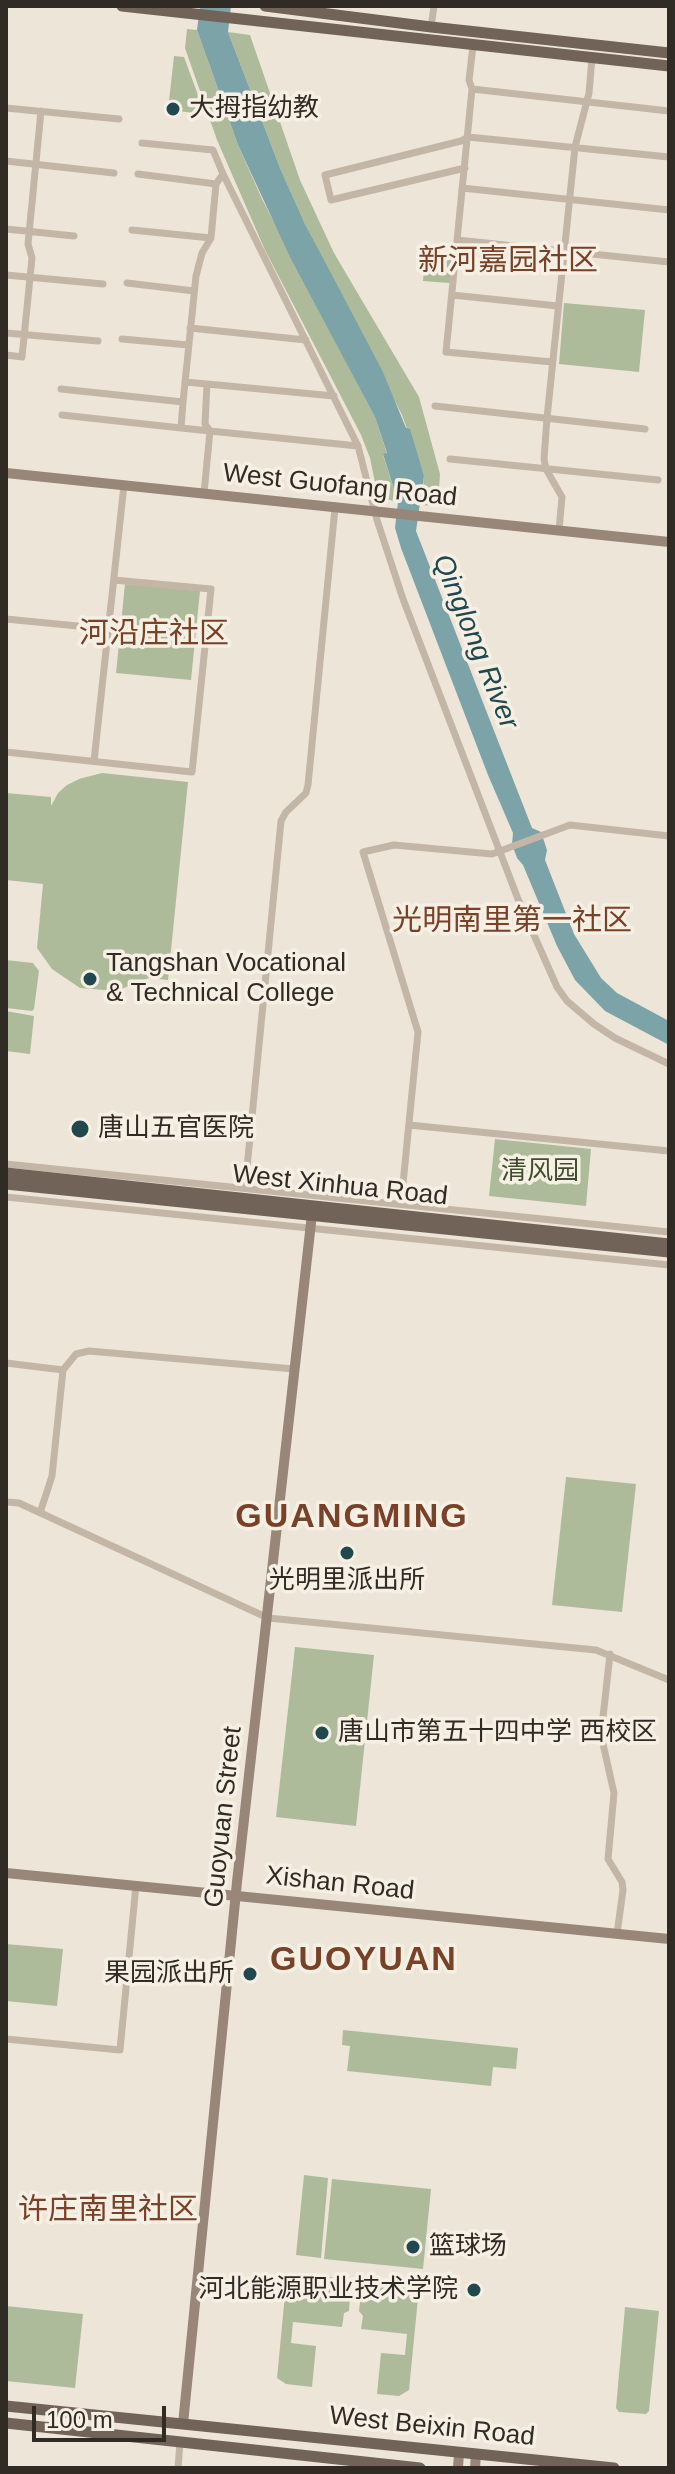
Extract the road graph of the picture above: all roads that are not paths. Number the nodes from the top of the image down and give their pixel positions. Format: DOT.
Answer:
graph roads {
  1 [pos="122,6"];
  2 [pos="265,6"];
  3 [pos="434,6"];
  4 [pos="431,27"];
  5 [pos="473,46"];
  6 [pos="669,53"];
  7 [pos="592,58"];
  8 [pos="669,66"];
  9 [pos="472,89"];
  10 [pos="586,102"];
  11 [pos="6,108"];
  12 [pos="41,111"];
  13 [pos="669,111"];
  14 [pos="119,119"];
  15 [pos="468,137"];
  16 [pos="142,143"];
  17 [pos="575,147"];
  18 [pos="669,157"];
  19 [pos="6,161"];
  20 [pos="36,165"];
  21 [pos="465,168"];
  22 [pos="114,173"];
  23 [pos="138,174"];
  24 [pos="223,174"];
  25 [pos="216,184"];
  26 [pos="462,188"];
  27 [pos="569,199"];
  28 [pos="669,210"];
  29 [pos="6,229"];
  30 [pos="132,230"];
  31 [pos="29,231"];
  32 [pos="74,236"];
  33 [pos="211,238"];
  34 [pos="457,240"];
  35 [pos="564,251"];
  36 [pos="669,262"];
  37 [pos="6,275"];
  38 [pos="30,277"];
  39 [pos="127,283"];
  40 [pos="103,284"];
  41 [pos="194,291"];
  42 [pos="452,295"];
  43 [pos="558,306"];
  44 [pos="190,328"];
  45 [pos="6,333"];
  46 [pos="24,335"];
  47 [pos="122,339"];
  48 [pos="306,340"];
  49 [pos="98,341"];
  50 [pos="188,345"];
  51 [pos="6,355"];
  52 [pos="552,362"];
  53 [pos="185,382"];
  54 [pos="207,384"];
  55 [pos="61,389"];
  56 [pos="334,396"];
  57 [pos="183,402"];
  58 [pos="435,406"];
  59 [pos="62,415"];
  60 [pos="547,418"];
  61 [pos="181,428"];
  62 [pos="645,429"];
  63 [pos="210,431"];
  64 [pos="358,446"];
  65 [pos="450,459"];
  66 [pos="546,469"];
  67 [pos="6,473"];
  68 [pos="658,480"];
  69 [pos="124,485"];
  70 [pos="204,493"];
  71 [pos="335,508"];
  72 [pos="379,515"];
  73 [pos="559,530"];
  74 [pos="669,541"];
  75 [pos="114,580"];
  76 [pos="6,619"];
  77 [pos="108,629"];
  78 [pos="6,752"];
  79 [pos="94,761"];
  80 [pos="669,836"];
  81 [pos="501,852"];
  82 [pos="669,1064"];
  83 [pos="409,1125"];
  84 [pos="669,1151"];
  85 [pos="6,1164"];
  86 [pos="6,1173"];
  87 [pos="6,1184"];
  88 [pos="245,1188"];
  89 [pos="6,1197"];
  90 [pos="401,1204"];
  91 [pos="312,1214"];
  92 [pos="309,1228"];
  93 [pos="669,1232"];
  94 [pos="669,1244"];
  95 [pos="669,1252"];
  96 [pos="669,1265"];
  97 [pos="6,1363"];
  98 [pos="294,1369"];
  99 [pos="63,1370"];
  100 [pos="6,1502"];
  101 [pos="40,1513"];
  102 [pos="268,1618"];
  103 [pos="610,1654"];
  104 [pos="669,1680"];
  105 [pos="6,1873"];
  106 [pos="136,1885"];
  107 [pos="236,1895"];
  108 [pos="617,1934"];
  109 [pos="669,1939"];
  110 [pos="6,2039"];
  111 [pos="6,2406"];
  112 [pos="6,2423"];
  113 [pos="183,2424"];
  114 [pos="180,2442"];
  115 [pos="459,2453"];
  116 [pos="476,2454"];
  117 [pos="178,2468"];
  118 [pos="420,2468"];
  119 [pos="458,2468"];
  120 [pos="475,2468"];
  121 [pos="614,2468"];
  1 -- 5 [label="main road"];
  2 -- 4 [label="main road"];
  3 -- 4 [label="street"];
  4 -- 6 [label="main road"];
  5 -- 7 [label="main road"];
  5 -- 9 [label="street"];
  7 -- 8 [label="main road"];
  7 -- 10 [label="street"];
  9 -- 10 [label="street"];
  9 -- 15 [label="street"];
  10 -- 13 [label="street"];
  10 -- 17 [label="street"];
  11 -- 12 [label="street"];
  12 -- 14 [label="street"];
  12 -- 20 [label="street"];
  15 -- 17 [label="street"];
  15 -- 21 [label="street"];
  15 -- 21 [label="street"];
  16 -- 24 [label="street"];
  17 -- 18 [label="street"];
  17 -- 27 [label="street"];
  19 -- 20 [label="street"];
  20 -- 22 [label="street"];
  20 -- 31 [label="street"];
  21 -- 26 [label="street"];
  23 -- 25 [label="street"];
  24 -- 25 [label="street"];
  24 -- 48 [label="street"];
  25 -- 33 [label="street"];
  26 -- 27 [label="street"];
  26 -- 34 [label="street"];
  27 -- 28 [label="street"];
  27 -- 35 [label="street"];
  29 -- 31 [label="street"];
  30 -- 33 [label="street"];
  31 -- 32 [label="street"];
  31 -- 38 [label="street"];
  33 -- 41 [label="street"];
  34 -- 35 [label="street"];
  34 -- 42 [label="street"];
  35 -- 36 [label="street"];
  35 -- 43 [label="street"];
  37 -- 38 [label="street"];
  38 -- 40 [label="street"];
  38 -- 46 [label="street"];
  39 -- 41 [label="street"];
  41 -- 44 [label="street"];
  42 -- 43 [label="street"];
  42 -- 52 [label="street"];
  43 -- 52 [label="street"];
  44 -- 48 [label="street"];
  44 -- 50 [label="street"];
  45 -- 46 [label="street"];
  46 -- 49 [label="street"];
  46 -- 51 [label="street"];
  47 -- 50 [label="street"];
  48 -- 56 [label="street"];
  50 -- 53 [label="street"];
  52 -- 60 [label="street"];
  53 -- 54 [label="street"];
  53 -- 57 [label="street"];
  54 -- 56 [label="street"];
  54 -- 63 [label="street"];
  55 -- 57 [label="street"];
  56 -- 64 [label="street"];
  57 -- 61 [label="street"];
  58 -- 60 [label="street"];
  59 -- 61 [label="street"];
  60 -- 62 [label="street"];
  60 -- 66 [label="street"];
  61 -- 63 [label="street"];
  63 -- 64 [label="street"];
  63 -- 70 [label="street"];
  64 -- 72 [label="street"];
  65 -- 66 [label="street"];
  66 -- 68 [label="street"];
  66 -- 73 [label="street"];
  67 -- 69 [label="street, West Guofang Road"];
  69 -- 70 [label="street, West Guofang Road"];
  69 -- 75 [label="street"];
  70 -- 71 [label="street, West Guofang Road"];
  71 -- 72 [label="street, West Guofang Road"];
  71 -- 88 [label="street"];
  72 -- 73 [label="street, West Guofang Road"];
  72 -- 81 [label="street"];
  73 -- 74 [label="street, West Guofang Road"];
  75 -- 77 [label="street"];
  75 -- 79 [label="street"];
  76 -- 77 [label="street"];
  77 -- 79 [label="street"];
  78 -- 79 [label="street"];
  80 -- 81 [label="street"];
  81 -- 82 [label="street"];
  81 -- 83 [label="street"];
  83 -- 84 [label="street"];
  83 -- 90 [label="street"];
  85 -- 88 [label="street, West Xinhua Road"];
  86 -- 94 [label="main road, West Xinhua Road"];
  87 -- 91 [label="main road, West Xinhua Road"];
  88 -- 90 [label="street, West Xinhua Road"];
  89 -- 92 [label="street, West Xinhua Road"];
  90 -- 93 [label="street, West Xinhua Road"];
  91 -- 92 [label="street, Guoyuan Street"];
  91 -- 95 [label="main road, West Xinhua Road"];
  92 -- 96 [label="street, West Xinhua Road"];
  92 -- 98 [label="street, Guoyuan Street"];
  97 -- 99 [label="street"];
  98 -- 99 [label="street"];
  98 -- 102 [label="street, Guoyuan Street"];
  99 -- 101 [label="street"];
  100 -- 101 [label="street"];
  101 -- 102 [label="street"];
  102 -- 103 [label="street"];
  102 -- 107 [label="street, Guoyuan Street"];
  103 -- 104 [label="street"];
  103 -- 108 [label="street"];
  105 -- 106 [label="street, Xishan Road"];
  106 -- 107 [label="street, Xishan Road"];
  106 -- 110 [label="street"];
  107 -- 108 [label="street, Xishan Road"];
  107 -- 113 [label="street, Guoyuan Street"];
  108 -- 109 [label="street, Xishan Road"];
  111 -- 113 [label="main road, West Beixin Road"];
  112 -- 114 [label="main road, West Beixin Road"];
  113 -- 115 [label="main road, West Beixin Road"];
  114 -- 117 [label="street"];
  114 -- 118 [label="main road, West Beixin Road"];
  115 -- 116 [label="main road, West Beixin Road"];
  115 -- 119 [label="street"];
  116 -- 120 [label="street"];
  116 -- 121 [label="main road, West Beixin Road"];
}
